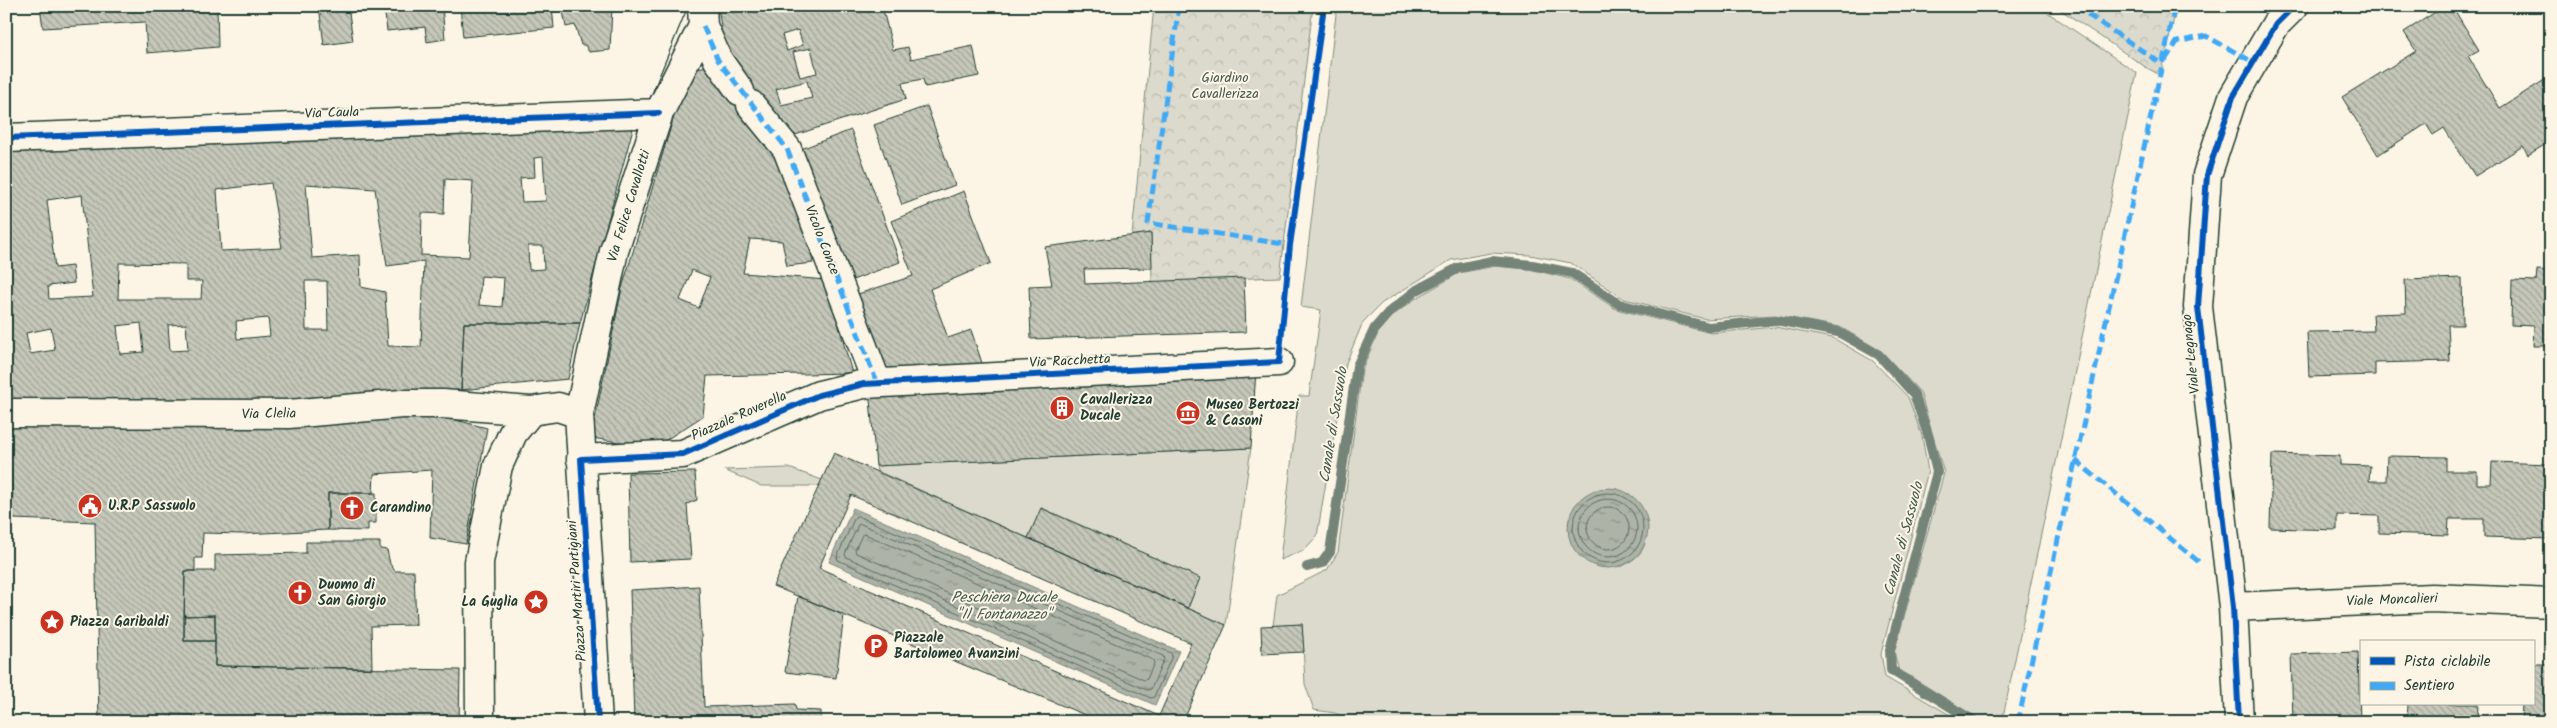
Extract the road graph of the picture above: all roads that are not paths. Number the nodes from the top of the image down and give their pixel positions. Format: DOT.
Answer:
graph roads {
  1 [pos="2294,6"];
  2 [pos="702,16"];
  3 [pos="659,113"];
  4 [pos="6,138"];
  5 [pos="1278,362"];
  6 [pos="870,384"];
  7 [pos="531,411"];
  8 [pos="6,413"];
  9 [pos="579,414"];
  10 [pos="581,459"];
  11 [pos="2551,603"];
  12 [pos="2233,607"];
  13 [pos="480,722"];
  14 [pos="598,722"];
  15 [pos="2239,722"];
  1 -- 12 [label="street, Viale Legnago"];
  2 -- 3 [label="street, Via Felice Cavallotti"];
  2 -- 6 [label="street, Vicolo Conce"];
  3 -- 4 [label="street, Via Caula"];
  3 -- 9 [label="street, Via Felice Cavallotti"];
  5 -- 6 [label="street, Via Racchetta"];
  6 -- 10 [label="street, Piazzale Roverella"];
  7 -- 8 [label="street, Via Clelia"];
  7 -- 9 [label="street"];
  7 -- 13 [label="street"];
  9 -- 10 [label="street, Piazza Martiri Partigiani"];
  10 -- 14 [label="street, Piazza Martiri Partigiani"];
  11 -- 12 [label="street, Viale Moncalieri"];
  12 -- 15 [label="street, Viale Legnago"];
}
